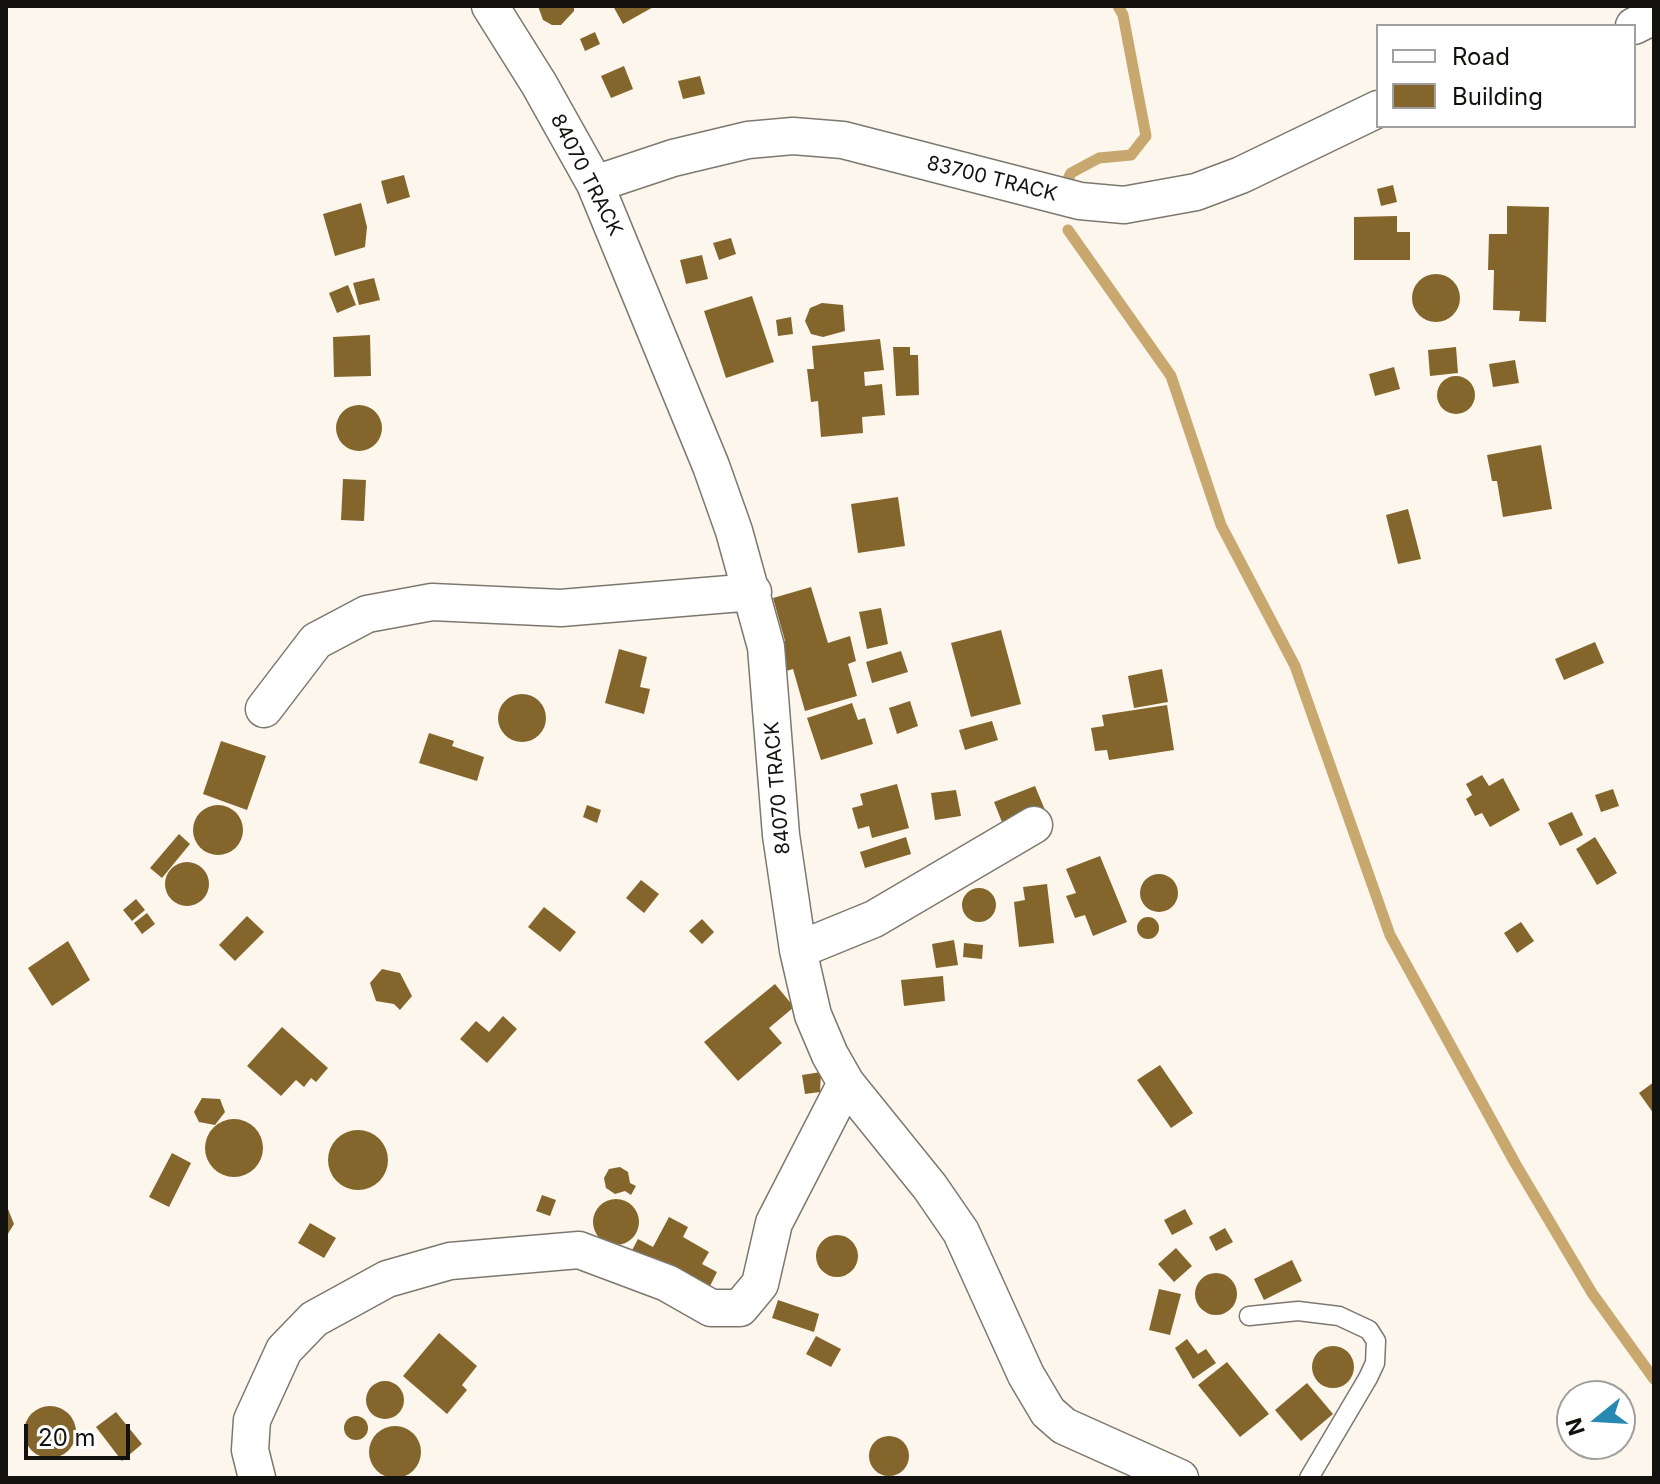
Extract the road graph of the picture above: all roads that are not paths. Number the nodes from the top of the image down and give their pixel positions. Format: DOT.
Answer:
graph roads {
  1 [pos="490,6"];
  2 [pos="1654,16"];
  3 [pos="1636,25"];
  4 [pos="1376,110"];
  5 [pos="595,184"];
  6 [pos="753,592"];
  7 [pos="264,709"];
  8 [pos="1034,825"];
  9 [pos="798,950"];
  10 [pos="846,1083"];
  11 [pos="1249,1316"];
  12 [pos="257,1478"];
  13 [pos="1180,1478"];
  14 [pos="1309,1478"];
  1 -- 5 [label="street, 84070 TRACK"];
  2 -- 3 [label="street"];
  4 -- 5 [label="street, 83700 TRACK"];
  5 -- 6 [label="street, 84070 TRACK"];
  6 -- 7 [label="street"];
  6 -- 9 [label="street, 84070 TRACK"];
  8 -- 9 [label="street"];
  9 -- 10 [label="street, 84070 TRACK"];
  10 -- 12 [label="street"];
  10 -- 13 [label="street, 84070 TRACK"];
  11 -- 14 [label="lane"];
}
